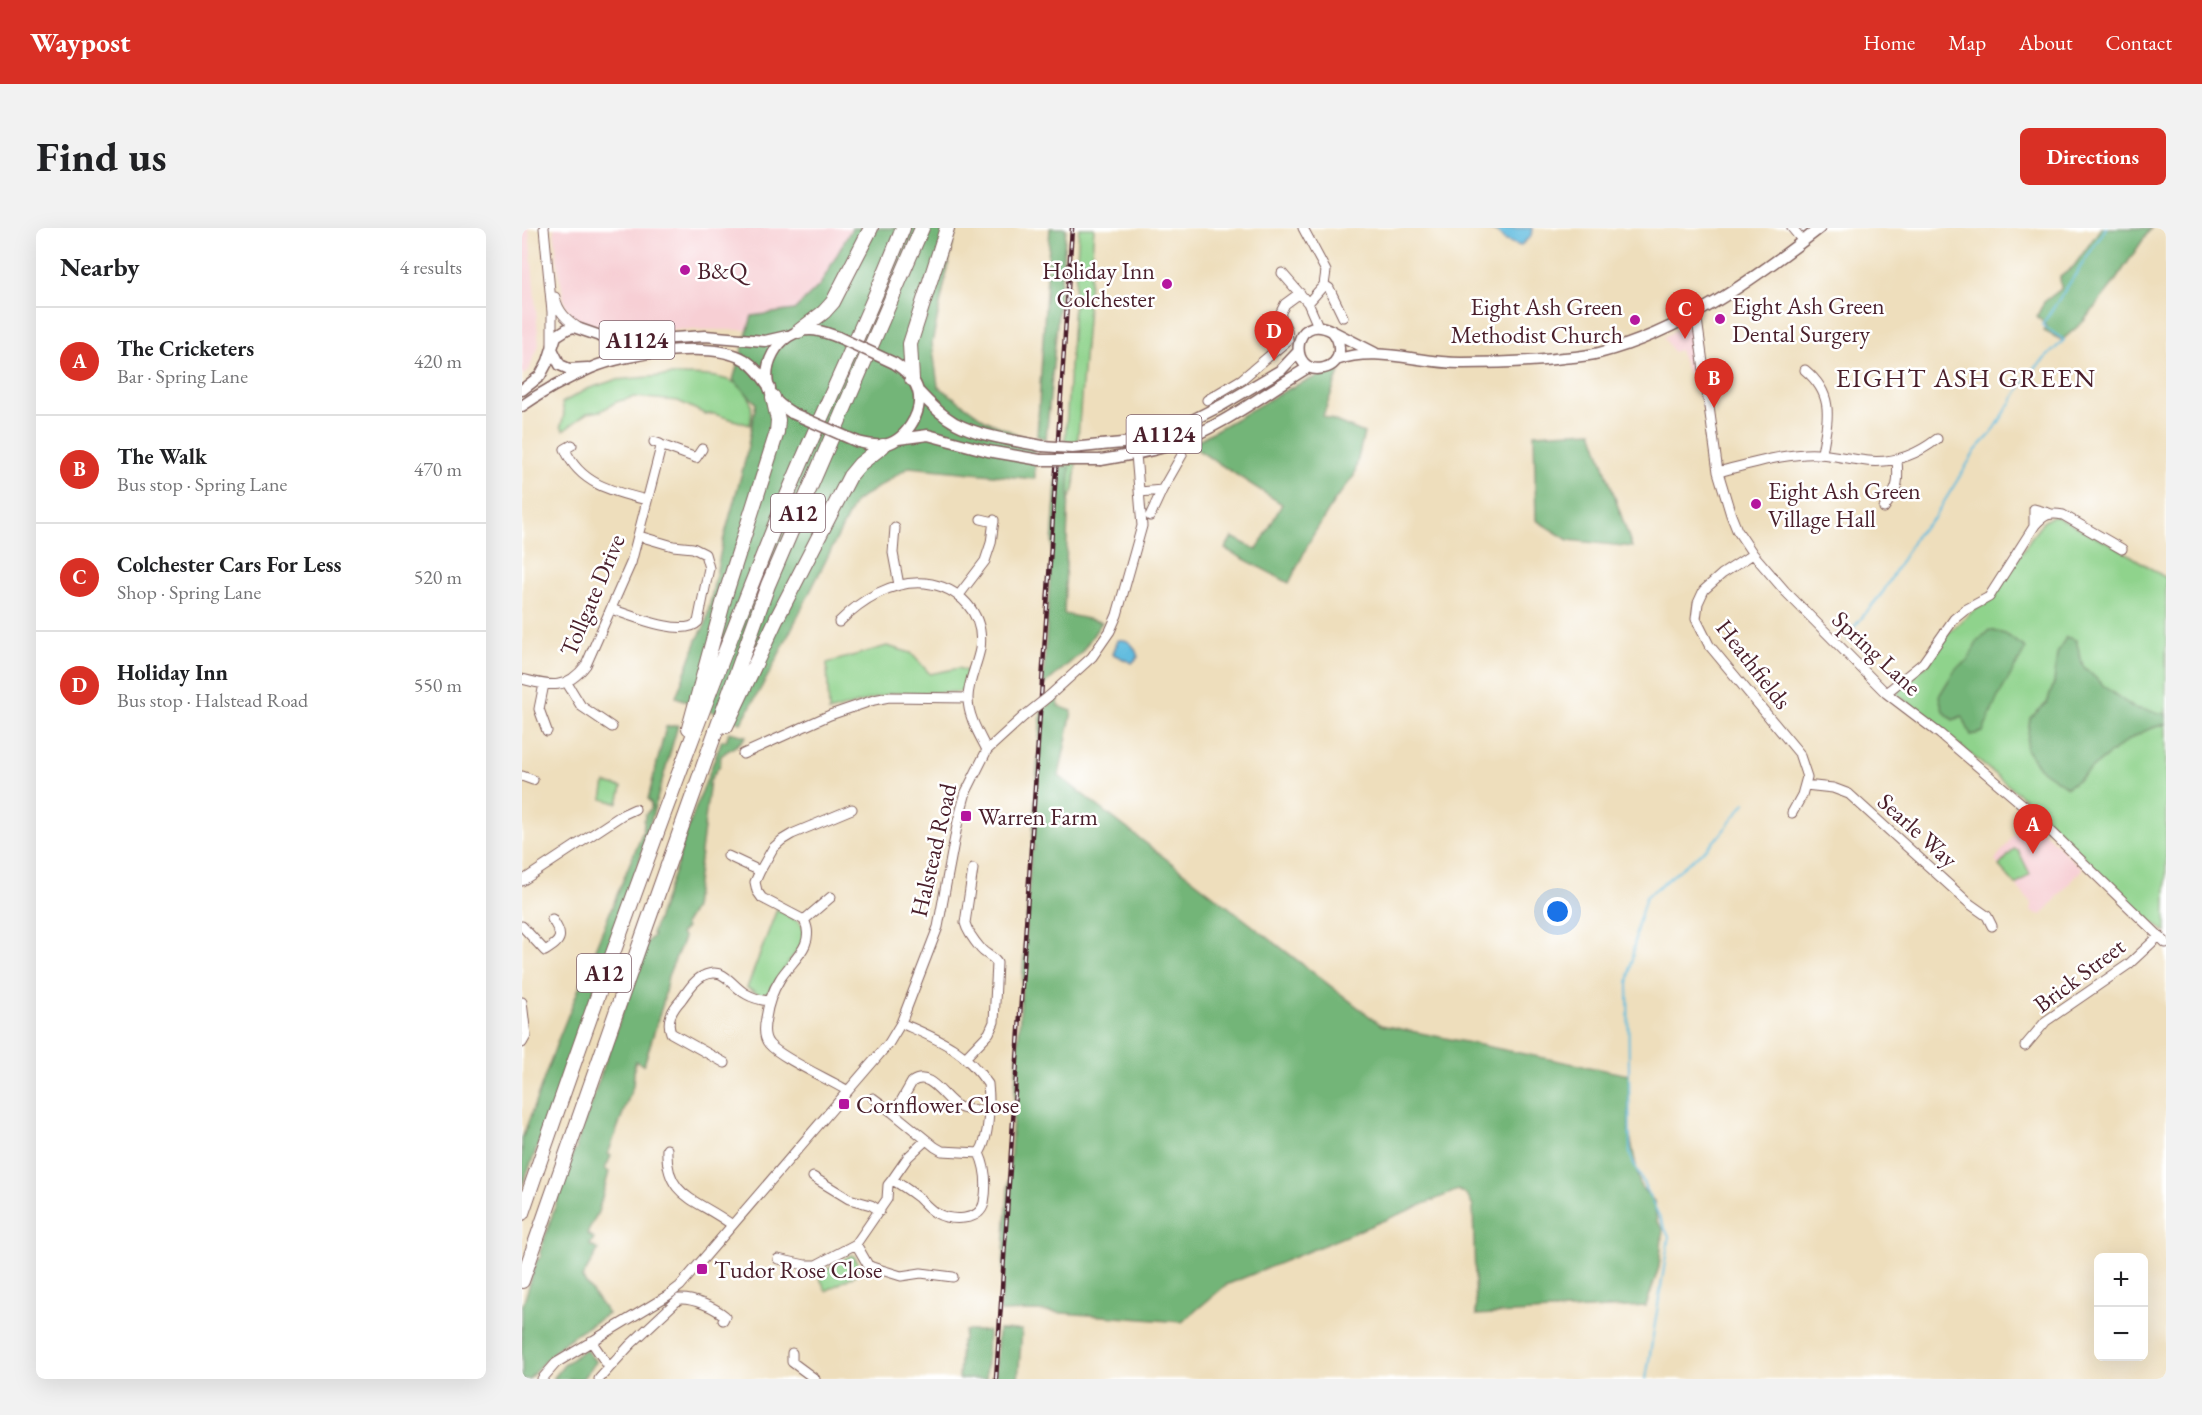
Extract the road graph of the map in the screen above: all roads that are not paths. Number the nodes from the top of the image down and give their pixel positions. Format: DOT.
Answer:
graph roads {
  1 [pos="537,228"];
  2 [pos="544,228"];
  3 [pos="871,228"];
  4 [pos="903,228"];
  5 [pos="922,228"];
  6 [pos="947,228"];
  7 [pos="1303,228"];
  8 [pos="1792,228"];
  9 [pos="1820,228"];
  10 [pos="1803,241"];
  11 [pos="545,250"];
  12 [pos="1282,273"];
  13 [pos="1324,285"];
  14 [pos="1300,293"];
  15 [pos="1308,303"];
  16 [pos="1696,312"];
  17 [pos="1343,317"];
  18 [pos="1318,326"];
  19 [pos="580,329"];
  20 [pos="1332,331"];
  21 [pos="793,334"];
  22 [pos="552,349"];
  23 [pos="1298,352"];
  24 [pos="1375,353"];
  25 [pos="1336,360"];
  26 [pos="1309,367"];
  27 [pos="591,368"];
  28 [pos="1805,370"];
  29 [pos="912,379"];
  30 [pos="522,390"];
  31 [pos="919,392"];
  32 [pos="771,393"];
  33 [pos="1207,400"];
  34 [pos="522,406"];
  35 [pos="898,439"];
  36 [pos="1937,439"];
  37 [pos="883,446"];
  38 [pos="569,447"];
  39 [pos="702,448"];
  40 [pos="1822,453"];
  41 [pos="1136,454"];
  42 [pos="1182,455"];
  43 [pos="696,458"];
  44 [pos="1897,460"];
  45 [pos="700,469"];
  46 [pos="1718,472"];
  47 [pos="1162,490"];
  48 [pos="1140,492"];
  49 [pos="647,500"];
  50 [pos="1884,508"];
  51 [pos="1150,516"];
  52 [pos="981,519"];
  53 [pos="895,528"];
  54 [pos="639,536"];
  55 [pos="2122,549"];
  56 [pos="1753,554"];
  57 [pos="898,585"];
  58 [pos="958,595"];
  59 [pos="611,609"];
  60 [pos="839,622"];
  61 [pos="522,679"];
  62 [pos="567,682"];
  63 [pos="544,684"];
  64 [pos="1886,693"];
  65 [pos="968,698"];
  66 [pos="612,727"];
  67 [pos="547,731"];
  68 [pos="987,750"];
  69 [pos="743,754"];
  70 [pos="522,776"];
  71 [pos="533,780"];
  72 [pos="676,780"];
  73 [pos="1805,785"];
  74 [pos="689,804"];
  75 [pos="635,809"];
  76 [pos="852,809"];
  77 [pos="1792,813"];
  78 [pos="728,856"];
  79 [pos="973,869"];
  80 [pos="760,871"];
  81 [pos="523,879"];
  82 [pos="831,897"];
  83 [pos="552,919"];
  84 [pos="804,921"];
  85 [pos="522,926"];
  86 [pos="1992,926"];
  87 [pos="2158,937"];
  88 [pos="2166,943"];
  89 [pos="768,1001"];
  90 [pos="522,1002"];
  91 [pos="901,1023"];
  92 [pos="522,1043"];
  93 [pos="2025,1046"];
  94 [pos="966,1057"];
  95 [pos="725,1063"];
  96 [pos="848,1091"];
  97 [pos="873,1098"];
  98 [pos="988,1110"];
  99 [pos="892,1112"];
  100 [pos="925,1141"];
  101 [pos="668,1149"];
  102 [pos="979,1154"];
  103 [pos="813,1177"];
  104 [pos="892,1180"];
  105 [pos="880,1211"];
  106 [pos="522,1213"];
  107 [pos="732,1225"];
  108 [pos="856,1244"];
  109 [pos="778,1259"];
  110 [pos="953,1276"];
  111 [pos="522,1281"];
  112 [pos="723,1320"];
  113 [pos="591,1341"];
  114 [pos="790,1359"];
  115 [pos="609,1367"];
  116 [pos="542,1379"];
  117 [pos="599,1379"];
  118 [pos="815,1379"];
  1 -- 11 [label="street"];
  2 -- 11 [label="street"];
  3 -- 21 [label="highway"];
  4 -- 72 [label="highway, A12"];
  5 -- 74 [label="highway, A12"];
  6 -- 29 [label="highway"];
  7 -- 13 [label="street"];
  8 -- 10 [label="street"];
  9 -- 10 [label="main road"];
  10 -- 16 [label="main road"];
  11 -- 19 [label="street"];
  11 -- 22 [label="street"];
  12 -- 14 [label="street"];
  13 -- 15 [label="street"];
  13 -- 17 [label="street"];
  14 -- 15 [label="street"];
  14 -- 33 [label="street"];
  15 -- 18 [label="street"];
  16 -- 24 [label="main road"];
  16 -- 46 [label="street, Spring Lane"];
  18 -- 20 [label="main road"];
  18 -- 23 [label="main road"];
  19 -- 21 [label="main road, A1124"];
  19 -- 22 [label="main road, A1124"];
  20 -- 24 [label="main road"];
  20 -- 25 [label="main road"];
  21 -- 29 [label="main road, bridge"];
  21 -- 32 [label="main road"];
  22 -- 27 [label="main road, A1124"];
  22 -- 30 [label="main road, A1124"];
  23 -- 26 [label="main road"];
  23 -- 31 [label="main road, A1124, bridge"];
  24 -- 25 [label="main road"];
  25 -- 26 [label="main road"];
  26 -- 41 [label="main road, A1124"];
  27 -- 32 [label="main road, A1124"];
  27 -- 34 [label="main road, A1124"];
  28 -- 40 [label="street"];
  29 -- 31 [label="main road"];
  31 -- 35 [label="main road"];
  32 -- 37 [label="main road, bridge"];
  32 -- 72 [label="highway, A12"];
  35 -- 37 [label="main road"];
  35 -- 41 [label="main road, A1124, bridge"];
  36 -- 44 [label="street"];
  37 -- 74 [label="highway, A12"];
  38 -- 49 [label="street"];
  39 -- 43 [label="street"];
  40 -- 44 [label="street"];
  40 -- 46 [label="street"];
  41 -- 48 [label="street, Halstead Road"];
  42 -- 47 [label="street"];
  43 -- 45 [label="street"];
  43 -- 49 [label="street, Tollgate Drive"];
  44 -- 50 [label="street"];
  46 -- 56 [label="street, Spring Lane"];
  47 -- 48 [label="street"];
  47 -- 51 [label="street"];
  48 -- 68 [label="street, Halstead Road, bridge"];
  49 -- 54 [label="street, Tollgate Drive"];
  52 -- 58 [label="street"];
  53 -- 57 [label="street"];
  54 -- 59 [label="street, Tollgate Drive"];
  54 -- 59 [label="street"];
  55 -- 64 [label="street"];
  56 -- 64 [label="street, Spring Lane"];
  56 -- 73 [label="street, Heathfields"];
  57 -- 58 [label="street"];
  57 -- 60 [label="street"];
  58 -- 65 [label="street"];
  59 -- 62 [label="street, Tollgate Drive"];
  61 -- 63 [label="street, Tollgate Drive"];
  62 -- 63 [label="street, Tollgate Drive"];
  62 -- 66 [label="street"];
  63 -- 67 [label="street"];
  64 -- 87 [label="street, Spring Lane"];
  65 -- 68 [label="street"];
  65 -- 69 [label="street"];
  68 -- 91 [label="street, Halstead Road"];
  70 -- 71 [label="street"];
  72 -- 106 [label="highway, A12"];
  73 -- 77 [label="street"];
  73 -- 86 [label="street, Searle Way"];
  74 -- 111 [label="highway, A12"];
  75 -- 81 [label="street"];
  76 -- 80 [label="street"];
  78 -- 80 [label="street"];
  79 -- 94 [label="street"];
  80 -- 84 [label="street"];
  82 -- 84 [label="street"];
  83 -- 85 [label="street"];
  84 -- 89 [label="street"];
  87 -- 88 [label="street, Spring Lane"];
  87 -- 93 [label="street, Brick Street"];
  89 -- 95 [label="street"];
  89 -- 96 [label="street"];
  90 -- 92 [label="street"];
  91 -- 94 [label="street"];
  91 -- 96 [label="street, Halstead Road"];
  94 -- 98 [label="street"];
  96 -- 107 [label="street, Halstead Road"];
  97 -- 99 [label="street"];
  98 -- 99 [label="street"];
  98 -- 102 [label="street"];
  99 -- 100 [label="street"];
  100 -- 102 [label="street"];
  100 -- 104 [label="street"];
  101 -- 107 [label="street"];
  102 -- 104 [label="street"];
  103 -- 105 [label="street"];
  104 -- 105 [label="street"];
  105 -- 108 [label="street"];
  107 -- 113 [label="street, Halstead Road"];
  108 -- 109 [label="street"];
  108 -- 110 [label="street"];
  112 -- 115 [label="street"];
  113 -- 115 [label="street"];
  113 -- 116 [label="street, Halstead Road"];
  114 -- 118 [label="street"];
  115 -- 117 [label="street"];
}
